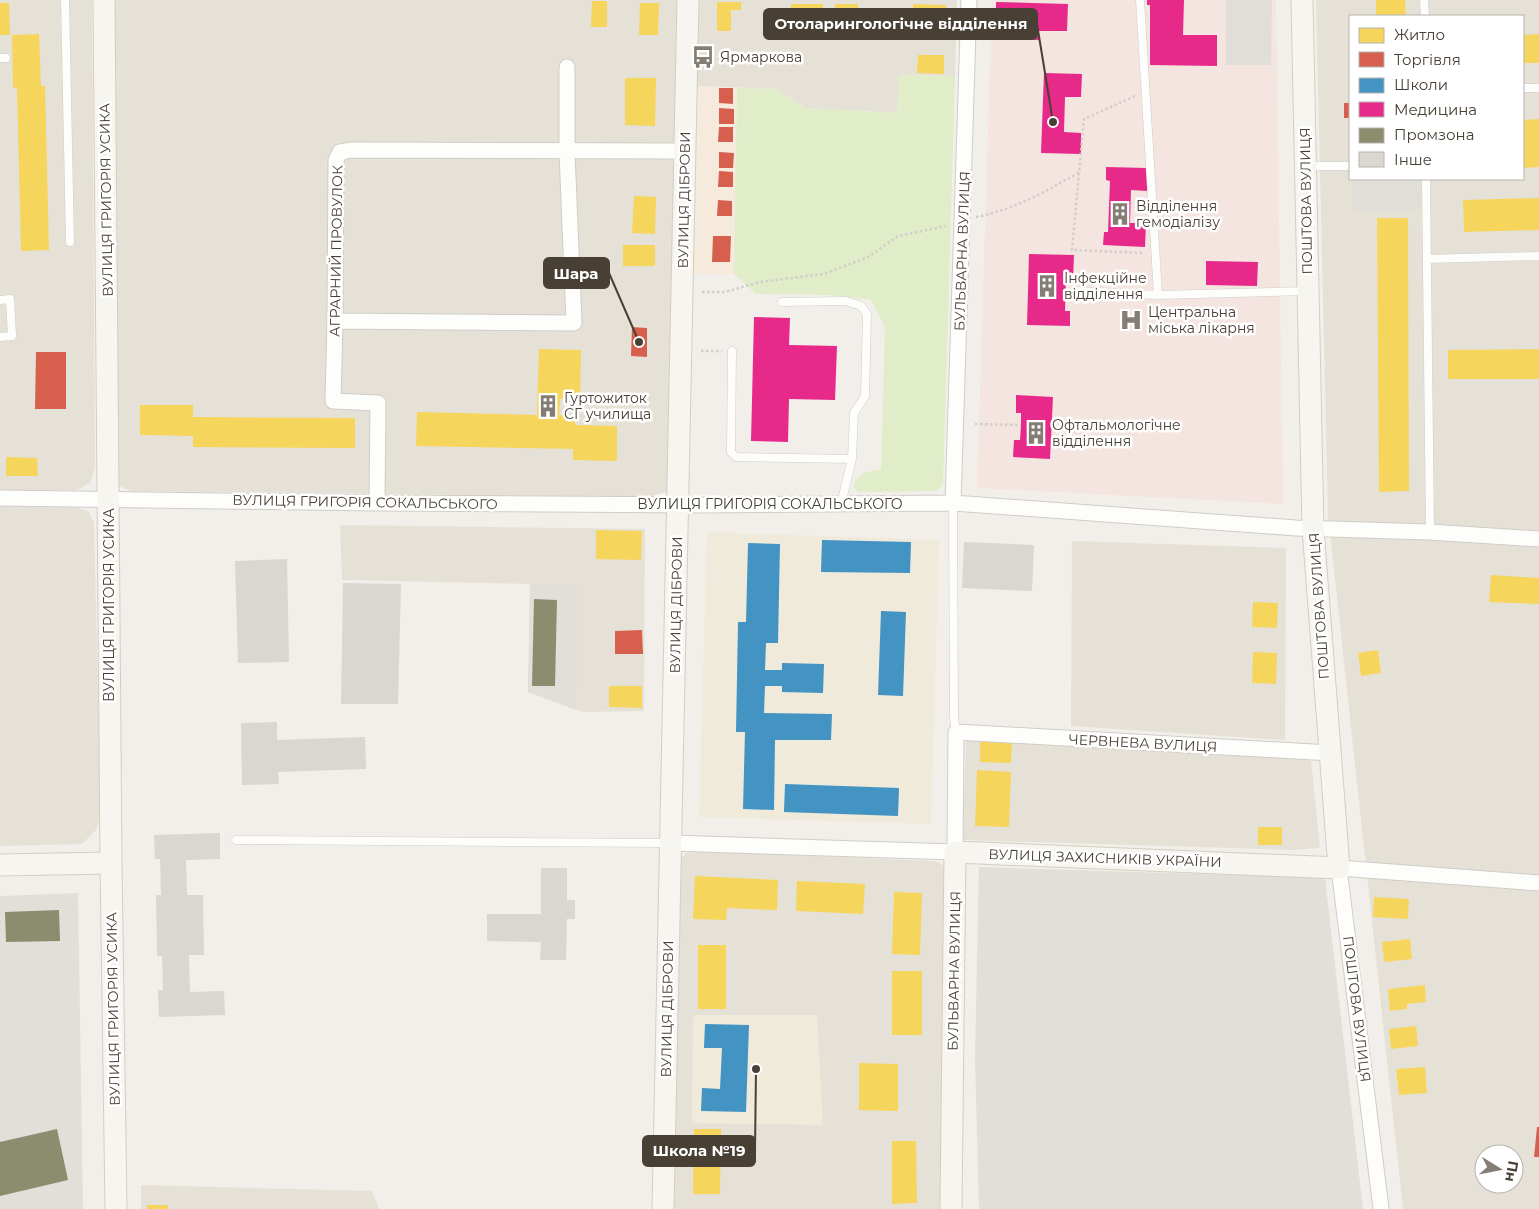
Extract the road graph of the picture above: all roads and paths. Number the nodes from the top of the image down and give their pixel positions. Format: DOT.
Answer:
graph roads {
  1 [pos="65,0"];
  2 [pos="104,0"];
  3 [pos="688,0"];
  4 [pos="969,0"];
  5 [pos="1140,0"];
  6 [pos="1302,0"];
  7 [pos="1424,0"];
  8 [pos="1425,15"];
  9 [pos="567,67"];
  10 [pos="1524,88"];
  11 [pos="1539,88"];
  12 [pos="1146,92"];
  13 [pos="685,151"];
  14 [pos="567,152"];
  15 [pos="1305,166"];
  16 [pos="1349,166"];
  17 [pos="1081,171"];
  18 [pos="1426,180"];
  19 [pos="974,218"];
  20 [pos="950,225"];
  21 [pos="70,242"];
  22 [pos="1155,254"];
  23 [pos="1539,256"];
  24 [pos="1427,259"];
  25 [pos="1076,290"];
  26 [pos="1308,291"];
  27 [pos="702,292"];
  28 [pos="1158,295"];
  29 [pos="0,300"];
  30 [pos="782,302"];
  31 [pos="335,322"];
  32 [pos="0,337"];
  33 [pos="701,351"];
  34 [pos="732,351"];
  35 [pos="974,424"];
  36 [pos="1020,425"];
  37 [pos="852,459"];
  38 [pos="0,498"];
  39 [pos="109,499"];
  40 [pos="377,503"];
  41 [pos="953,503"];
  42 [pos="678,504"];
  43 [pos="842,504"];
  44 [pos="1313,528"];
  45 [pos="1430,532"];
  46 [pos="1539,539"];
  47 [pos="956,732"];
  48 [pos="1330,753"];
  49 [pos="236,840"];
  50 [pos="671,843"];
  51 [pos="955,852"];
  52 [pos="111,863"];
  53 [pos="0,865"];
  54 [pos="1339,868"];
  55 [pos="1539,884"];
  56 [pos="116,1209"];
  57 [pos="663,1209"];
  58 [pos="951,1209"];
  59 [pos="1381,1209"];
  1 -- 21 [label="lane"];
  2 -- 39 [label="street, ВУЛИЦЯ ГРИГОРІЯ УСИКА"];
  3 -- 13 [label="street, ВУЛИЦЯ ДІБРОВИ"];
  4 -- 41 [label="street, БУЛЬВАРНА ВУЛИЦЯ"];
  5 -- 12 [label="lane"];
  6 -- 15 [label="street, ПОШТОВА ВУЛИЦЯ"];
  7 -- 8 [label="lane"];
  9 -- 14 [label="street"];
  10 -- 11 [label="lane"];
  12 -- 17 [label="path"];
  12 -- 22 [label="lane"];
  13 -- 14 [label="street, АГРАРНИЙ ПРОВУЛОК"];
  13 -- 42 [label="street, ВУЛИЦЯ ДІБРОВИ"];
  14 -- 31 [label="street, АГРАРНИЙ ПРОВУЛОК"];
  14 -- 31 [label="street"];
  15 -- 16 [label="lane"];
  15 -- 26 [label="street, ПОШТОВА ВУЛИЦЯ"];
  17 -- 19 [label="path"];
  17 -- 22 [label="path"];
  18 -- 24 [label="lane"];
  20 -- 27 [label="path"];
  22 -- 28 [label="lane"];
  23 -- 24 [label="lane"];
  24 -- 45 [label="lane"];
  25 -- 28 [label="lane"];
  26 -- 28 [label="lane"];
  26 -- 44 [label="street, ПОШТОВА ВУЛИЦЯ"];
  29 -- 32 [label="lane"];
  30 -- 37 [label="lane"];
  31 -- 40 [label="street, АГРАРНИЙ ПРОВУЛОК"];
  33 -- 34 [label="path"];
  34 -- 37 [label="lane"];
  35 -- 36 [label="path"];
  37 -- 43 [label="lane"];
  38 -- 39 [label="street, ВУЛИЦЯ ГРИГОРІЯ СОКАЛЬСЬКОГО"];
  39 -- 40 [label="street, ВУЛИЦЯ ГРИГОРІЯ СОКАЛЬСЬКОГО"];
  39 -- 52 [label="street, ВУЛИЦЯ ГРИГОРІЯ УСИКА"];
  40 -- 42 [label="street, ВУЛИЦЯ ГРИГОРІЯ СОКАЛЬСЬКОГО"];
  41 -- 43 [label="street, ВУЛИЦЯ ГРИГОРІЯ СОКАЛЬСЬКОГО"];
  41 -- 44 [label="street, ВУЛИЦЯ ГРИГОРІЯ СОКАЛЬСЬКОГО"];
  41 -- 47 [label="lane"];
  42 -- 43 [label="street, ВУЛИЦЯ ГРИГОРІЯ СОКАЛЬСЬКОГО"];
  42 -- 50 [label="street, ВУЛИЦЯ ДІБРОВИ"];
  44 -- 45 [label="street, ВУЛИЦЯ ГРИГОРІЯ СОКАЛЬСЬКОГО"];
  44 -- 48 [label="street, ПОШТОВА ВУЛИЦЯ"];
  45 -- 46 [label="street, ВУЛИЦЯ ГРИГОРІЯ СОКАЛЬСЬКОГО"];
  47 -- 48 [label="street, ЧЕРВНЕВА ВУЛИЦЯ"];
  47 -- 51 [label="street, БУЛЬВАРНА ВУЛИЦЯ"];
  48 -- 54 [label="street, ПОШТОВА ВУЛИЦЯ"];
  49 -- 50 [label="lane"];
  50 -- 51 [label="street, ВУЛИЦЯ ЗАХИСНИКІВ УКРАЇНИ"];
  50 -- 57 [label="street, ВУЛИЦЯ ДІБРОВИ"];
  51 -- 54 [label="street, ВУЛИЦЯ ЗАХИСНИКІВ УКРАЇНИ"];
  51 -- 58 [label="street, БУЛЬВАРНА ВУЛИЦЯ"];
  52 -- 53 [label="street"];
  52 -- 56 [label="street, ВУЛИЦЯ ГРИГОРІЯ УСИКА"];
  54 -- 55 [label="street, ВУЛИЦЯ ЗАХИСНИКІВ УКРАЇНИ"];
  54 -- 59 [label="street, ПОШТОВА ВУЛИЦЯ"];
}
